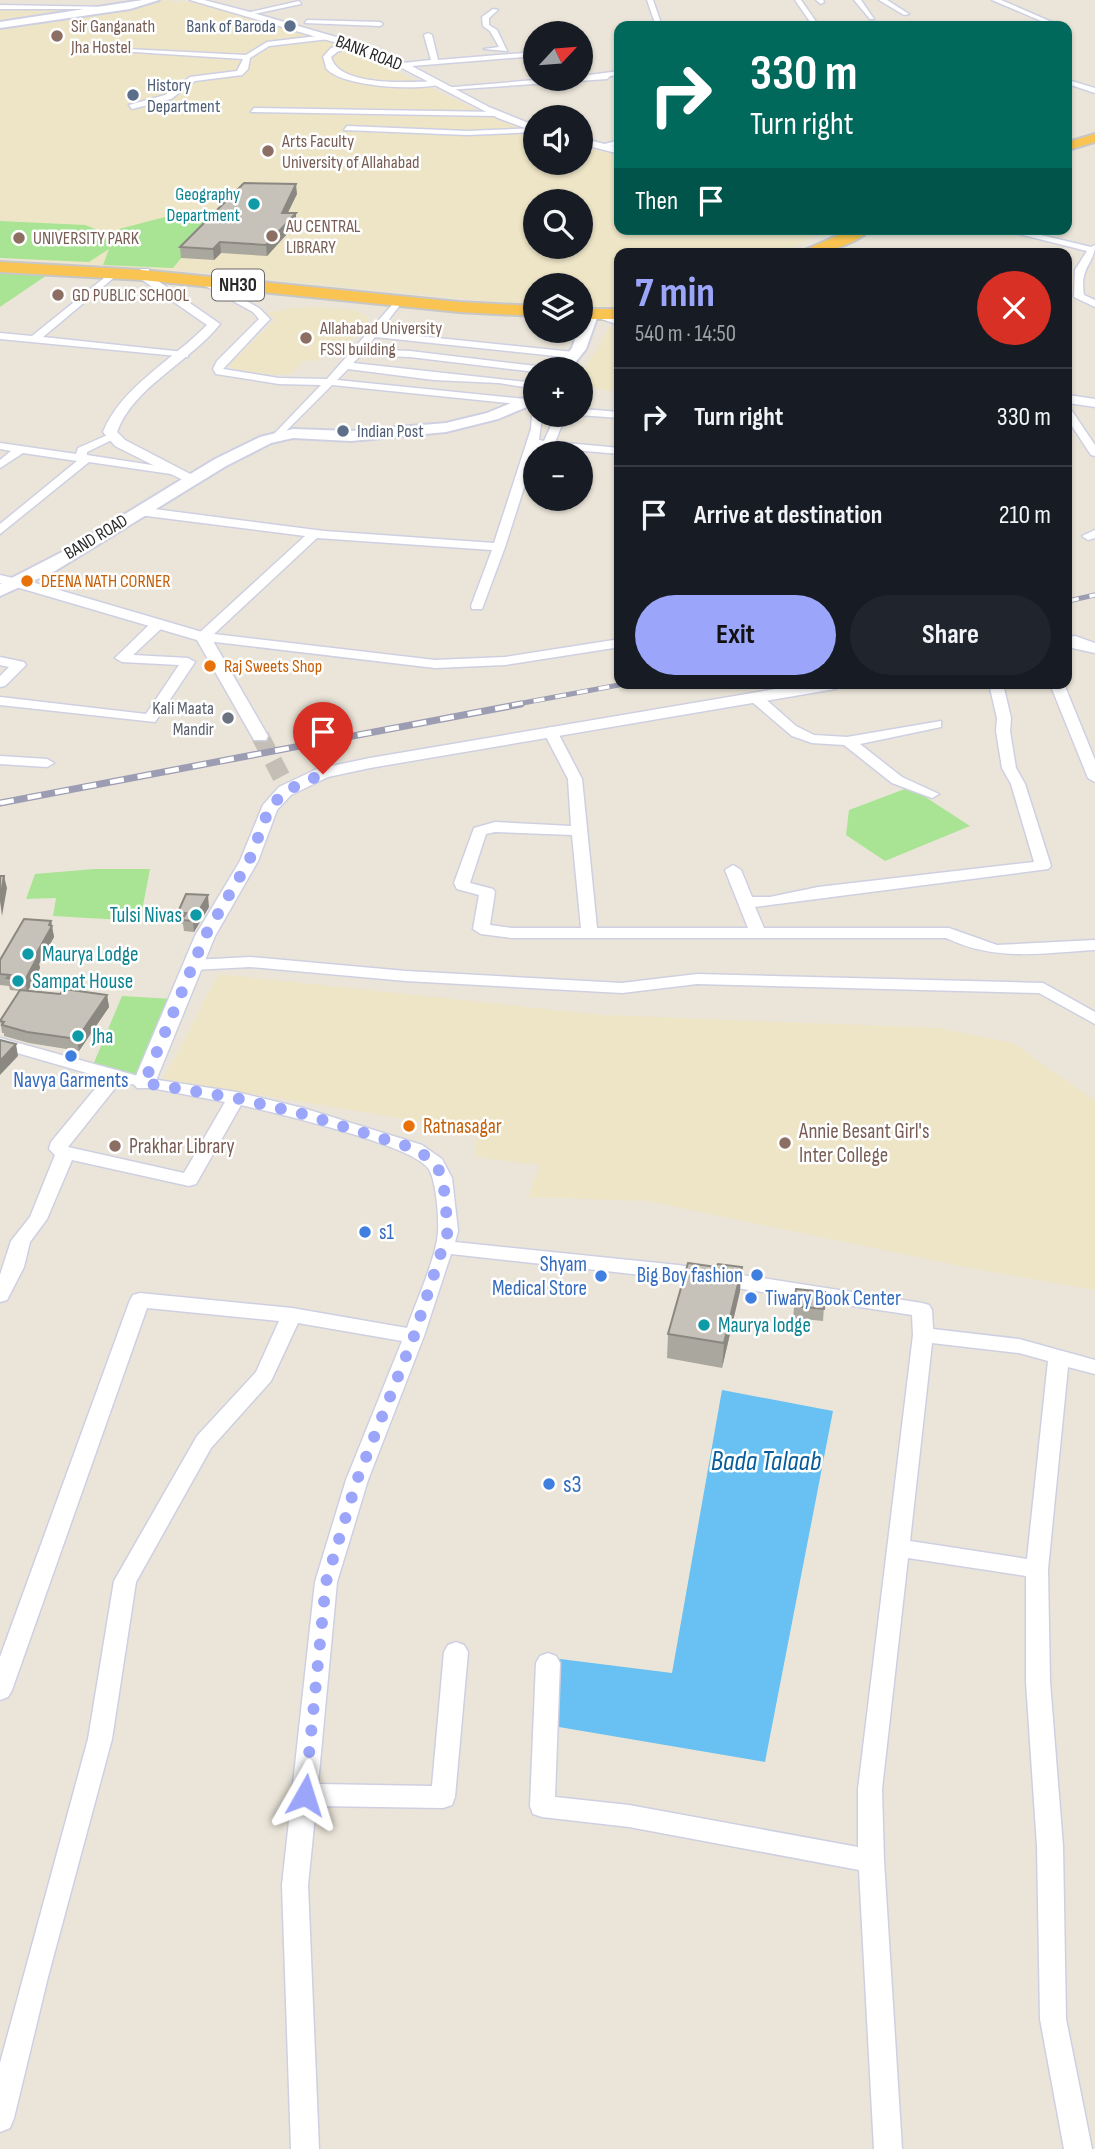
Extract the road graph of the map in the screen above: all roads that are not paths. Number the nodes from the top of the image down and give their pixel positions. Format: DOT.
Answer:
graph roads {
  1 [pos="44,0"];
  2 [pos="154,0"];
  3 [pos="194,0"];
  4 [pos="272,0"];
  5 [pos="650,0"];
  6 [pos="798,0"];
  7 [pos="857,0"];
  8 [pos="882,0"];
  9 [pos="995,0"];
  10 [pos="0,7"];
  11 [pos="37,8"];
  12 [pos="109,9"];
  13 [pos="229,9"];
  14 [pos="495,10"];
  15 [pos="245,14"];
  16 [pos="906,14"];
  17 [pos="872,18"];
  18 [pos="657,21"];
  19 [pos="813,21"];
  20 [pos="1046,21"];
  21 [pos="272,22"];
  22 [pos="307,22"];
  23 [pos="0,25"];
  24 [pos="378,33"];
  25 [pos="428,35"];
  26 [pos="356,36"];
  27 [pos="330,38"];
  28 [pos="349,44"];
  29 [pos="486,49"];
  30 [pos="107,50"];
  31 [pos="473,50"];
  32 [pos="446,51"];
  33 [pos="433,52"];
  34 [pos="523,55"];
  35 [pos="247,57"];
  36 [pos="498,57"];
  37 [pos="470,59"];
  38 [pos="435,61"];
  39 [pos="403,65"];
  40 [pos="485,69"];
  41 [pos="614,73"];
  42 [pos="593,78"];
  43 [pos="523,82"];
  44 [pos="1072,83"];
  45 [pos="443,86"];
  46 [pos="1095,91"];
  47 [pos="132,107"];
  48 [pos="254,110"];
  49 [pos="497,114"];
  50 [pos="523,124"];
  51 [pos="347,128"];
  52 [pos="523,129"];
  53 [pos="509,130"];
  54 [pos="1095,136"];
  55 [pos="442,141"];
  56 [pos="1072,142"];
  57 [pos="614,143"];
  58 [pos="593,144"];
  59 [pos="601,146"];
  60 [pos="614,149"];
  61 [pos="853,235"];
  62 [pos="1030,235"];
  63 [pos="830,248"];
  64 [pos="1094,249"];
  65 [pos="0,265"];
  66 [pos="114,273"];
  67 [pos="143,273"];
  68 [pos="203,281"];
  69 [pos="1077,284"];
  70 [pos="399,300"];
  71 [pos="1095,303"];
  72 [pos="476,307"];
  73 [pos="523,310"];
  74 [pos="383,311"];
  75 [pos="614,314"];
  76 [pos="593,315"];
  77 [pos="593,315"];
  78 [pos="614,321"];
  79 [pos="371,334"];
  80 [pos="0,336"];
  81 [pos="34,340"];
  82 [pos="581,343"];
  83 [pos="466,344"];
  84 [pos="358,352"];
  85 [pos="184,355"];
  86 [pos="574,355"];
  87 [pos="450,360"];
  88 [pos="345,365"];
  89 [pos="523,368"];
  90 [pos="434,377"];
  91 [pos="323,382"];
  92 [pos="420,391"];
  93 [pos="523,393"];
  94 [pos="523,398"];
  95 [pos="1072,400"];
  96 [pos="1095,403"];
  97 [pos="523,405"];
  98 [pos="593,413"];
  99 [pos="614,415"];
  100 [pos="1072,418"];
  101 [pos="279,435"];
  102 [pos="112,436"];
  103 [pos="0,446"];
  104 [pos="21,449"];
  105 [pos="593,449"];
  106 [pos="614,451"];
  107 [pos="1095,453"];
  108 [pos="84,457"];
  109 [pos="0,464"];
  110 [pos="171,471"];
  111 [pos="523,474"];
  112 [pos="191,480"];
  113 [pos="139,511"];
  114 [pos="0,530"];
  115 [pos="314,534"];
  116 [pos="499,547"];
  117 [pos="0,579"];
  118 [pos="18,583"];
  119 [pos="0,590"];
  120 [pos="477,606"];
  121 [pos="159,624"];
  122 [pos="203,637"];
  123 [pos="1072,641"];
  124 [pos="614,644"];
  125 [pos="1095,648"];
  126 [pos="0,661"];
  127 [pos="0,684"];
  128 [pos="806,689"];
  129 [pos="997,689"];
  130 [pos="1059,689"];
  131 [pos="755,698"];
  132 [pos="5,701"];
  133 [pos="0,714"];
  134 [pos="936,724"];
  135 [pos="550,731"];
  136 [pos="260,736"];
  137 [pos="848,741"];
  138 [pos="0,760"];
  139 [pos="47,763"];
  140 [pos="1095,778"];
  141 [pos="283,780"];
  142 [pos="932,794"];
  143 [pos="269,809"];
  144 [pos="579,831"];
  145 [pos="733,870"];
  146 [pos="746,902"];
  147 [pos="589,933"];
  148 [pos="758,933"];
  149 [pos="1095,945"];
  150 [pos="193,965"];
  151 [pos="1090,1012"];
  152 [pos="0,1043"];
  153 [pos="116,1075"];
  154 [pos="144,1083"];
  155 [pos="236,1098"];
  156 [pos="65,1153"];
  157 [pos="444,1247"];
  158 [pos="0,1295"];
  159 [pos="292,1315"];
  160 [pos="923,1335"];
  161 [pos="414,1336"];
  162 [pos="1059,1357"];
  163 [pos="1095,1367"];
  164 [pos="898,1548"];
  165 [pos="1037,1569"];
  166 [pos="456,1653"];
  167 [pos="548,1663"];
  168 [pos="0,1690"];
  169 [pos="305,1795"];
  170 [pos="871,1861"];
  171 [pos="0,2118"];
  172 [pos="305,2149"];
  173 [pos="888,2149"];
  174 [pos="1078,2149"];
  1 -- 11 [label="street"];
  2 -- 12 [label="main road"];
  3 -- 13 [label="street, BANK ROAD"];
  4 -- 13 [label="street"];
  5 -- 18 [label="street"];
  6 -- 19 [label="street"];
  7 -- 17 [label="street"];
  8 -- 16 [label="street"];
  9 -- 20 [label="street"];
  10 -- 11 [label="street"];
  11 -- 12 [label="street"];
  12 -- 23 [label="main road"];
  13 -- 15 [label="street, BANK ROAD"];
  14 -- 29 [label="street"];
  15 -- 21 [label="street, BANK ROAD"];
  15 -- 21 [label="street"];
  21 -- 27 [label="street, BANK ROAD"];
  22 -- 24 [label="street"];
  25 -- 33 [label="street"];
  26 -- 27 [label="street"];
  27 -- 28 [label="street, BANK ROAD"];
  27 -- 35 [label="street"];
  28 -- 39 [label="street, BANK ROAD"];
  28 -- 45 [label="street"];
  29 -- 31 [label="street"];
  29 -- 36 [label="street"];
  30 -- 35 [label="street"];
  32 -- 33 [label="street"];
  33 -- 38 [label="street"];
  34 -- 36 [label="street"];
  35 -- 47 [label="street"];
  36 -- 37 [label="street"];
  37 -- 38 [label="street"];
  37 -- 40 [label="street"];
  38 -- 39 [label="street"];
  39 -- 45 [label="street, BANK ROAD"];
  41 -- 42 [label="street"];
  43 -- 45 [label="street"];
  44 -- 46 [label="street"];
  45 -- 49 [label="street, BANK ROAD"];
  48 -- 49 [label="street"];
  49 -- 50 [label="street, BANK ROAD"];
  51 -- 53 [label="street"];
  52 -- 53 [label="street"];
  53 -- 55 [label="street"];
  54 -- 56 [label="highway"];
  57 -- 59 [label="street"];
  58 -- 59 [label="street"];
  59 -- 60 [label="street"];
  61 -- 63 [label="highway"];
  62 -- 64 [label="street"];
  64 -- 69 [label="street"];
  65 -- 66 [label="highway, NH30"];
  65 -- 67 [label="highway"];
  66 -- 67 [label="highway, NH30"];
  66 -- 81 [label="street"];
  67 -- 68 [label="highway, NH30"];
  67 -- 72 [label="highway"];
  67 -- 85 [label="street"];
  68 -- 70 [label="highway, NH30"];
  68 -- 91 [label="street"];
  69 -- 71 [label="street"];
  70 -- 72 [label="highway, NH30"];
  70 -- 79 [label="street"];
  72 -- 73 [label="highway, NH30"];
  74 -- 91 [label="street"];
  75 -- 76 [label="highway"];
  77 -- 78 [label="street"];
  79 -- 83 [label="street"];
  79 -- 84 [label="street"];
  80 -- 81 [label="street"];
  81 -- 85 [label="street"];
  82 -- 86 [label="main road"];
  83 -- 86 [label="street"];
  83 -- 87 [label="street"];
  84 -- 87 [label="street"];
  84 -- 88 [label="street"];
  85 -- 102 [label="street"];
  87 -- 89 [label="street"];
  87 -- 90 [label="street"];
  88 -- 90 [label="street"];
  88 -- 91 [label="street"];
  90 -- 92 [label="street"];
  90 -- 93 [label="street"];
  91 -- 92 [label="street"];
  91 -- 101 [label="street"];
  92 -- 94 [label="street"];
  95 -- 96 [label="street"];
  97 -- 101 [label="main road"];
  98 -- 99 [label="street"];
  100 -- 107 [label="street"];
  101 -- 112 [label="main road, BAND ROAD"];
  102 -- 108 [label="street"];
  102 -- 110 [label="street"];
  103 -- 104 [label="street"];
  104 -- 108 [label="street"];
  104 -- 109 [label="street"];
  105 -- 106 [label="street"];
  108 -- 110 [label="street"];
  108 -- 114 [label="street"];
  110 -- 112 [label="street"];
  111 -- 116 [label="street"];
  112 -- 113 [label="main road, BAND ROAD"];
  113 -- 115 [label="street"];
  113 -- 118 [label="main road, BAND ROAD"];
  115 -- 116 [label="street"];
  115 -- 122 [label="street"];
  116 -- 120 [label="street"];
  117 -- 118 [label="street"];
  118 -- 119 [label="main road, BAND ROAD"];
  118 -- 121 [label="street"];
  121 -- 122 [label="street"];
  121 -- 132 [label="street"];
  122 -- 124 [label="street"];
  122 -- 136 [label="street"];
  123 -- 125 [label="street"];
  126 -- 127 [label="street"];
  128 -- 131 [label="street"];
  129 -- 146 [label="street"];
  130 -- 140 [label="street"];
  131 -- 135 [label="street"];
  131 -- 137 [label="street"];
  132 -- 133 [label="street"];
  134 -- 137 [label="street"];
  135 -- 143 [label="street"];
  135 -- 144 [label="street"];
  137 -- 142 [label="street"];
  138 -- 139 [label="street"];
  141 -- 143 [label="street"];
  143 -- 150 [label="street"];
  144 -- 147 [label="street"];
  144 -- 147 [label="street"];
  145 -- 146 [label="street"];
  146 -- 148 [label="street"];
  147 -- 148 [label="street"];
  148 -- 149 [label="street"];
  150 -- 151 [label="street"];
  150 -- 154 [label="street"];
  152 -- 153 [label="street"];
  153 -- 154 [label="street"];
  153 -- 156 [label="street"];
  154 -- 155 [label="street"];
  155 -- 156 [label="street"];
  155 -- 157 [label="street"];
  156 -- 158 [label="street"];
  157 -- 160 [label="street"];
  157 -- 161 [label="street"];
  159 -- 161 [label="street"];
  159 -- 168 [label="street"];
  159 -- 171 [label="street"];
  160 -- 162 [label="street"];
  160 -- 164 [label="street"];
  161 -- 169 [label="street"];
  162 -- 163 [label="street"];
  162 -- 165 [label="street"];
  164 -- 165 [label="street"];
  164 -- 170 [label="street"];
  165 -- 174 [label="street"];
  166 -- 169 [label="street"];
  167 -- 170 [label="street"];
  169 -- 172 [label="street"];
  170 -- 173 [label="street"];
}
